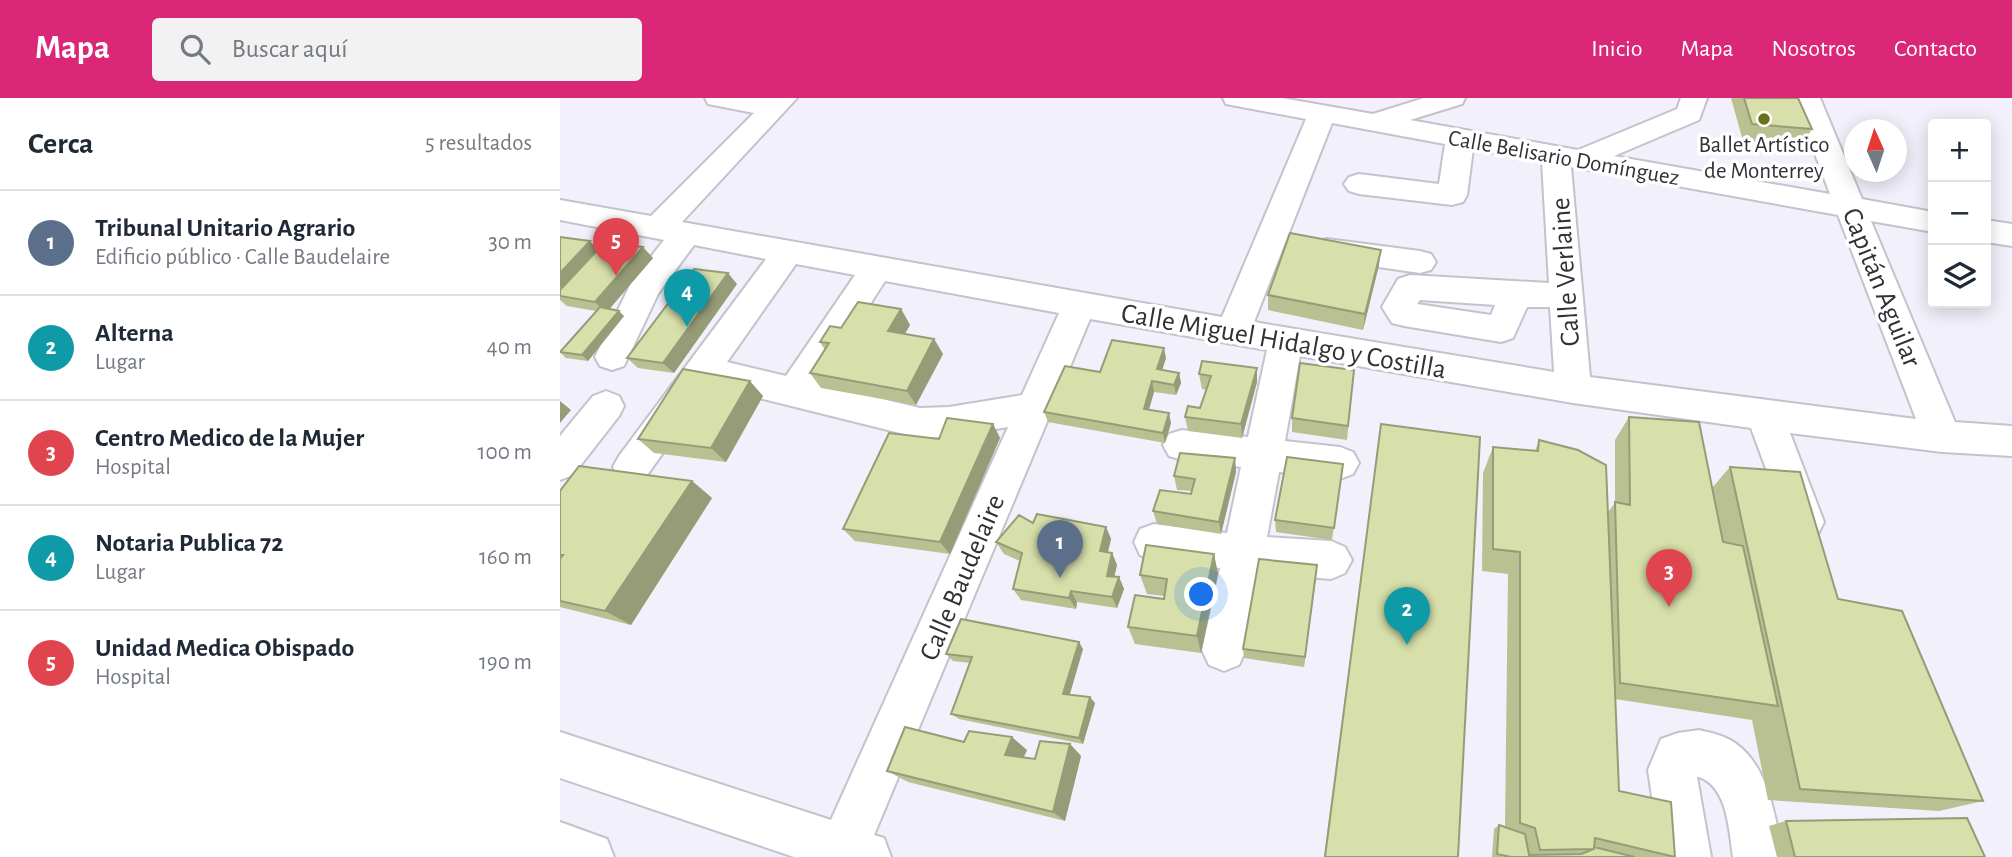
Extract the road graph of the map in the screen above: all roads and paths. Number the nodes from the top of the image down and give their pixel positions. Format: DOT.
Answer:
graph roads {
  1 [pos="718,98"];
  2 [pos="1236,98"];
  3 [pos="1452,98"];
  4 [pos="1694,98"];
  5 [pos="1807,98"];
  6 [pos="780,103"];
  7 [pos="1322,113"];
  8 [pos="1373,123"];
  9 [pos="1460,138"];
  10 [pos="1618,145"];
  11 [pos="1567,158"];
  12 [pos="1766,171"];
  13 [pos="1359,184"];
  14 [pos="1852,209"];
  15 [pos="560,210"];
  16 [pos="1928,221"];
  17 [pos="659,228"];
  18 [pos="1991,232"];
  19 [pos="2012,235"];
  20 [pos="1270,241"];
  21 [pos="606,251"];
  22 [pos="788,252"];
  23 [pos="1420,262"];
  24 [pos="877,268"];
  25 [pos="1516,295"];
  26 [pos="1565,295"];
  27 [pos="1079,304"];
  28 [pos="1233,331"];
  29 [pos="1286,340"];
  30 [pos="612,357"];
  31 [pos="702,370"];
  32 [pos="1573,389"];
  33 [pos="794,394"];
  34 [pos="606,406"];
  35 [pos="1034,408"];
  36 [pos="1765,415"];
  37 [pos="1942,437"];
  38 [pos="2012,441"];
  39 [pos="1182,445"];
  40 [pos="1262,454"];
  41 [pos="1340,463"];
  42 [pos="560,464"];
  43 [pos="632,467"];
  44 [pos="1154,542"];
  45 [pos="1243,553"];
  46 [pos="1816,558"];
  47 [pos="1331,560"];
  48 [pos="1224,650"];
  49 [pos="560,755"];
  50 [pos="560,847"];
  51 [pos="856,854"];
  52 [pos="589,857"];
  53 [pos="1686,857"];
  54 [pos="1758,857"];
  1 -- 6 [label="main road"];
  2 -- 7 [label="main road, Calle Belisario Domínguez"];
  3 -- 8 [label="main road"];
  4 -- 10 [label="main road"];
  5 -- 14 [label="main road, Capitán Aguilar"];
  6 -- 17 [label="main road"];
  7 -- 8 [label="main road, Calle Belisario Domínguez"];
  7 -- 20 [label="main road"];
  8 -- 9 [label="main road, Calle Belisario Domínguez"];
  9 -- 11 [label="main road, Calle Belisario Domínguez"];
  9 -- 13 [label="main road"];
  10 -- 11 [label="main road"];
  10 -- 12 [label="main road"];
  11 -- 14 [label="main road, Calle Belisario Domínguez"];
  11 -- 26 [label="main road, Calle Verlaine"];
  14 -- 16 [label="main road, Calle Belisario Domínguez"];
  14 -- 37 [label="main road, Capitán Aguilar"];
  15 -- 17 [label="main road, Calle Miguel Hidalgo y Costilla"];
  17 -- 21 [label="main road"];
  17 -- 22 [label="main road, Calle Miguel Hidalgo y Costilla"];
  17 -- 30 [label="main road"];
  18 -- 19 [label="main road"];
  20 -- 23 [label="main road"];
  20 -- 28 [label="main road"];
  22 -- 24 [label="main road, Calle Miguel Hidalgo y Costilla"];
  22 -- 31 [label="main road"];
  24 -- 27 [label="main road, Calle Miguel Hidalgo y Costilla"];
  24 -- 33 [label="main road"];
  25 -- 26 [label="main road"];
  26 -- 32 [label="main road, Calle Verlaine"];
  27 -- 28 [label="main road, Calle Miguel Hidalgo y Costilla"];
  27 -- 35 [label="main road, Calle Baudelaire"];
  28 -- 29 [label="main road, Calle Miguel Hidalgo y Costilla"];
  29 -- 32 [label="main road, Calle Miguel Hidalgo y Costilla"];
  29 -- 40 [label="main road"];
  31 -- 33 [label="main road"];
  31 -- 43 [label="main road"];
  32 -- 36 [label="main road, Calle Miguel Hidalgo y Costilla"];
  33 -- 35 [label="main road"];
  34 -- 42 [label="main road"];
  35 -- 51 [label="main road, Calle Baudelaire"];
  36 -- 37 [label="main road, Calle Miguel Hidalgo y Costilla"];
  36 -- 46 [label="main road"];
  37 -- 38 [label="main road, Calle Miguel Hidalgo y Costilla"];
  39 -- 40 [label="main road"];
  40 -- 41 [label="main road"];
  40 -- 45 [label="main road"];
  44 -- 45 [label="main road"];
  45 -- 47 [label="main road"];
  45 -- 48 [label="main road"];
  49 -- 51 [label="main road"];
  50 -- 52 [label="main road"];
  53 -- 54 [label="main road"];
}
